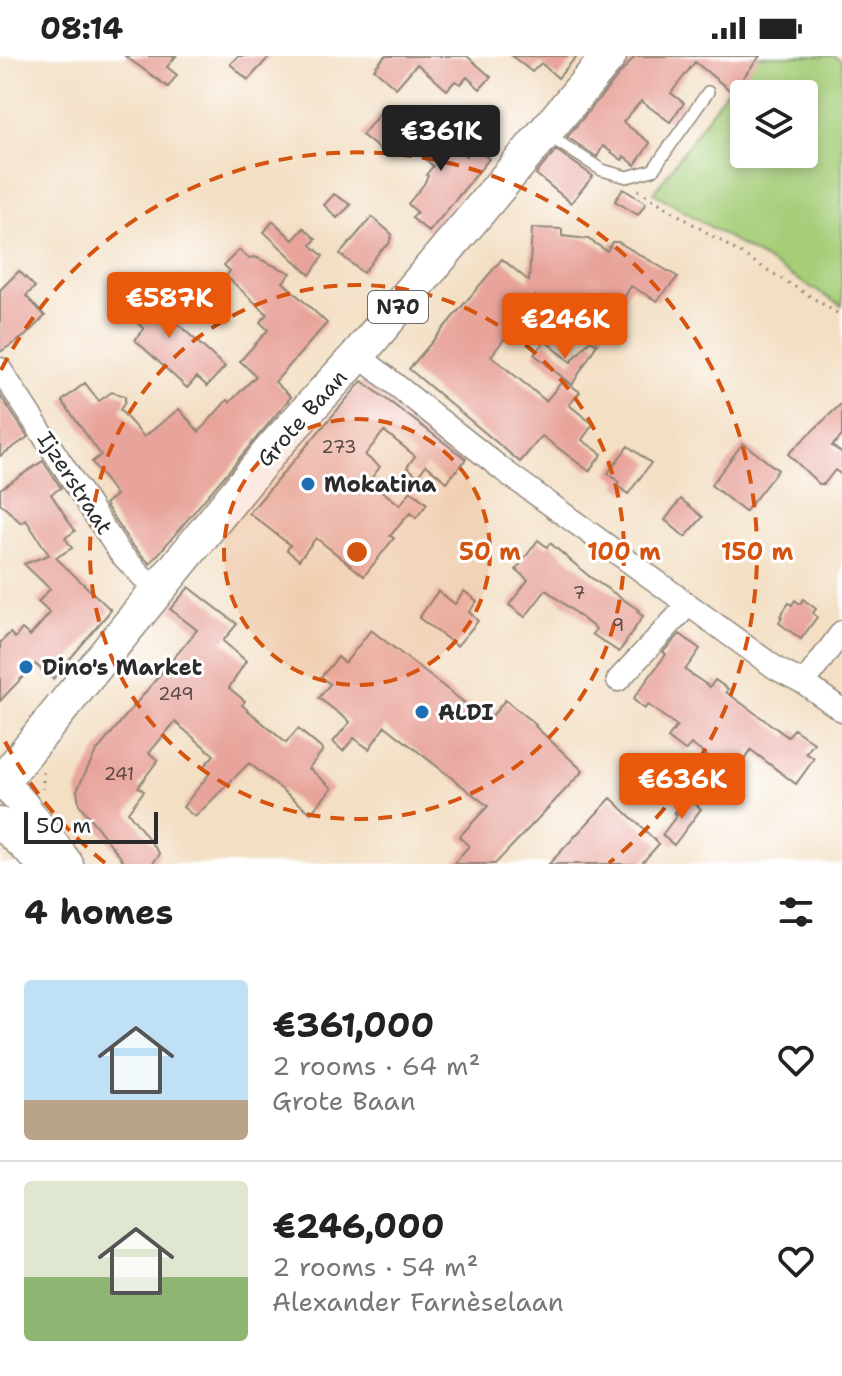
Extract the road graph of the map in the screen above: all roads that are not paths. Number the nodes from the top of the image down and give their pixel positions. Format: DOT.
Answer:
graph roads {
  1 [pos="609,56"];
  2 [pos="708,92"];
  3 [pos="545,133"];
  4 [pos="358,355"];
  5 [pos="1,372"];
  6 [pos="157,592"];
  7 [pos="688,605"];
  8 [pos="842,632"];
  9 [pos="618,680"];
  10 [pos="804,683"];
  11 [pos="842,710"];
  12 [pos="1,783"];
  13 [pos="0,823"];
  14 [pos="43,864"];
  15 [pos="68,864"];
  1 -- 3 [label="main road, Grote Baan / N70"];
  2 -- 3 [label="lane"];
  3 -- 4 [label="main road, Grote Baan / N70"];
  4 -- 6 [label="main road, Grote Baan / N70"];
  4 -- 7 [label="street"];
  5 -- 6 [label="street, Ijzerstraat"];
  6 -- 12 [label="main road, Grote Baan / N70"];
  7 -- 9 [label="street"];
  7 -- 10 [label="street"];
  8 -- 10 [label="street"];
  10 -- 11 [label="street"];
  12 -- 15 [label="main road"];
  13 -- 14 [label="main road"];
}
